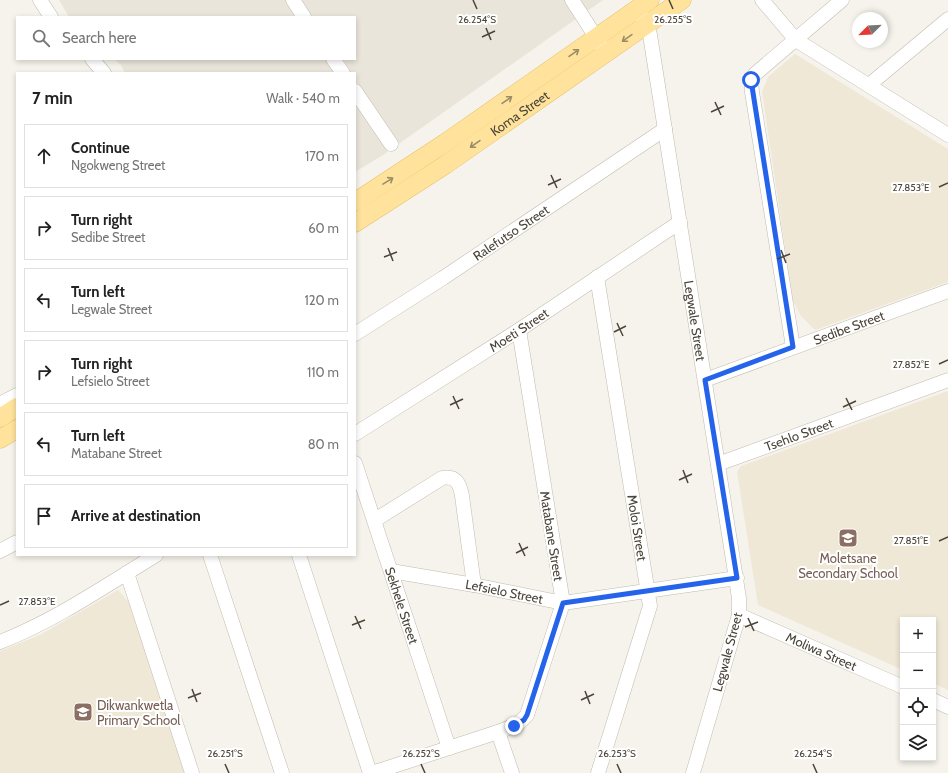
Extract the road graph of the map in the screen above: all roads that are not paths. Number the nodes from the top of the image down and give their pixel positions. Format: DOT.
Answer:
graph roads {
  1 [pos="40,0"];
  2 [pos="293,0"];
  3 [pos="572,0"];
  4 [pos="682,0"];
  5 [pos="762,0"];
  6 [pos="842,0"];
  7 [pos="643,5"];
  8 [pos="50,16"];
  9 [pos="303,16"];
  10 [pos="948,19"];
  11 [pos="647,25"];
  12 [pos="596,37"];
  13 [pos="796,40"];
  14 [pos="606,53"];
  15 [pos="93,60"];
  16 [pos="334,60"];
  17 [pos="103,72"];
  18 [pos="342,72"];
  19 [pos="869,85"];
  20 [pos="356,92"];
  21 [pos="665,130"];
  22 [pos="947,134"];
  23 [pos="391,144"];
  24 [pos="356,201"];
  25 [pos="356,222"];
  26 [pos="680,222"];
  27 [pos="597,277"];
  28 [pos="948,291"];
  29 [pos="519,330"];
  30 [pos="356,333"];
  31 [pos="793,347"];
  32 [pos="705,380"];
  33 [pos="948,380"];
  34 [pos="16,395"];
  35 [pos="0,404"];
  36 [pos="16,408"];
  37 [pos="0,418"];
  38 [pos="16,430"];
  39 [pos="356,433"];
  40 [pos="0,439"];
  41 [pos="718,464"];
  42 [pos="356,466"];
  43 [pos="374,520"];
  44 [pos="16,543"];
  45 [pos="0,551"];
  46 [pos="154,556"];
  47 [pos="210,556"];
  48 [pos="298,556"];
  49 [pos="391,571"];
  50 [pos="127,572"];
  51 [pos="737,578"];
  52 [pos="474,585"];
  53 [pos="647,591"];
  54 [pos="563,603"];
  55 [pos="739,615"];
  56 [pos="0,642"];
  57 [pos="900,686"];
  58 [pos="936,701"];
  59 [pos="948,707"];
  60 [pos="498,732"];
  61 [pos="449,748"];
  62 [pos="192,773"];
  63 [pos="282,773"];
  64 [pos="371,773"];
  65 [pos="512,773"];
  66 [pos="598,773"];
  67 [pos="693,773"];
  1 -- 8 [label="street"];
  2 -- 9 [label="street"];
  3 -- 12 [label="street"];
  4 -- 11 [label="main road, Koma Street"];
  5 -- 13 [label="street"];
  6 -- 13 [label="street"];
  7 -- 11 [label="street, Legwale Street"];
  7 -- 12 [label="main road, Koma Street"];
  10 -- 19 [label="street"];
  11 -- 14 [label="main road, Koma Street, one-way"];
  11 -- 21 [label="street, Legwale Street"];
  12 -- 14 [label="street"];
  24 -- 12 [label="main road, Koma Street, one-way"];
  13 -- 19 [label="street"];
  13 -- 31 [label="street"];
  14 -- 25 [label="main road, Koma Street, one-way"];
  15 -- 17 [label="street"];
  16 -- 18 [label="street"];
  19 -- 22 [label="street"];
  20 -- 23 [label="street"];
  21 -- 26 [label="street, Legwale Street"];
  21 -- 30 [label="street, Ralefutso Street"];
  26 -- 27 [label="street, Moeti Street"];
  26 -- 32 [label="street, Legwale Street"];
  27 -- 29 [label="street, Moeti Street"];
  27 -- 53 [label="street, Moloi Street"];
  28 -- 31 [label="street, Sedibe Street"];
  29 -- 39 [label="street, Moeti Street"];
  29 -- 54 [label="street, Matabane Street"];
  31 -- 32 [label="street, Sedibe Street"];
  32 -- 41 [label="street, Legwale Street"];
  33 -- 41 [label="street, Tsehlo Street"];
  34 -- 35 [label="street"];
  36 -- 37 [label="main road"];
  38 -- 40 [label="main road"];
  41 -- 51 [label="street, Legwale Street"];
  42 -- 43 [label="street, Sekhele Street"];
  43 -- 49 [label="street, Sekhele Street"];
  43 -- 52 [label="street"];
  44 -- 45 [label="street"];
  46 -- 50 [label="street"];
  47 -- 63 [label="street"];
  48 -- 64 [label="street"];
  49 -- 52 [label="street, Lefsielo Street"];
  49 -- 61 [label="street, Sekhele Street"];
  50 -- 56 [label="street"];
  50 -- 62 [label="street"];
  51 -- 53 [label="street, Lefsielo Street"];
  51 -- 55 [label="street, Legwale Street"];
  52 -- 54 [label="street, Lefsielo Street"];
  53 -- 54 [label="street, Lefsielo Street"];
  53 -- 66 [label="street, Moloi Street"];
  54 -- 60 [label="street, Matabane Street"];
  55 -- 57 [label="street, Moliwa Street"];
  55 -- 67 [label="street, Legwale Street"];
  58 -- 59 [label="street"];
  60 -- 61 [label="street, Matabane Street"];
  60 -- 65 [label="street"];
  61 -- 64 [label="street, Matabane Street"];
}
